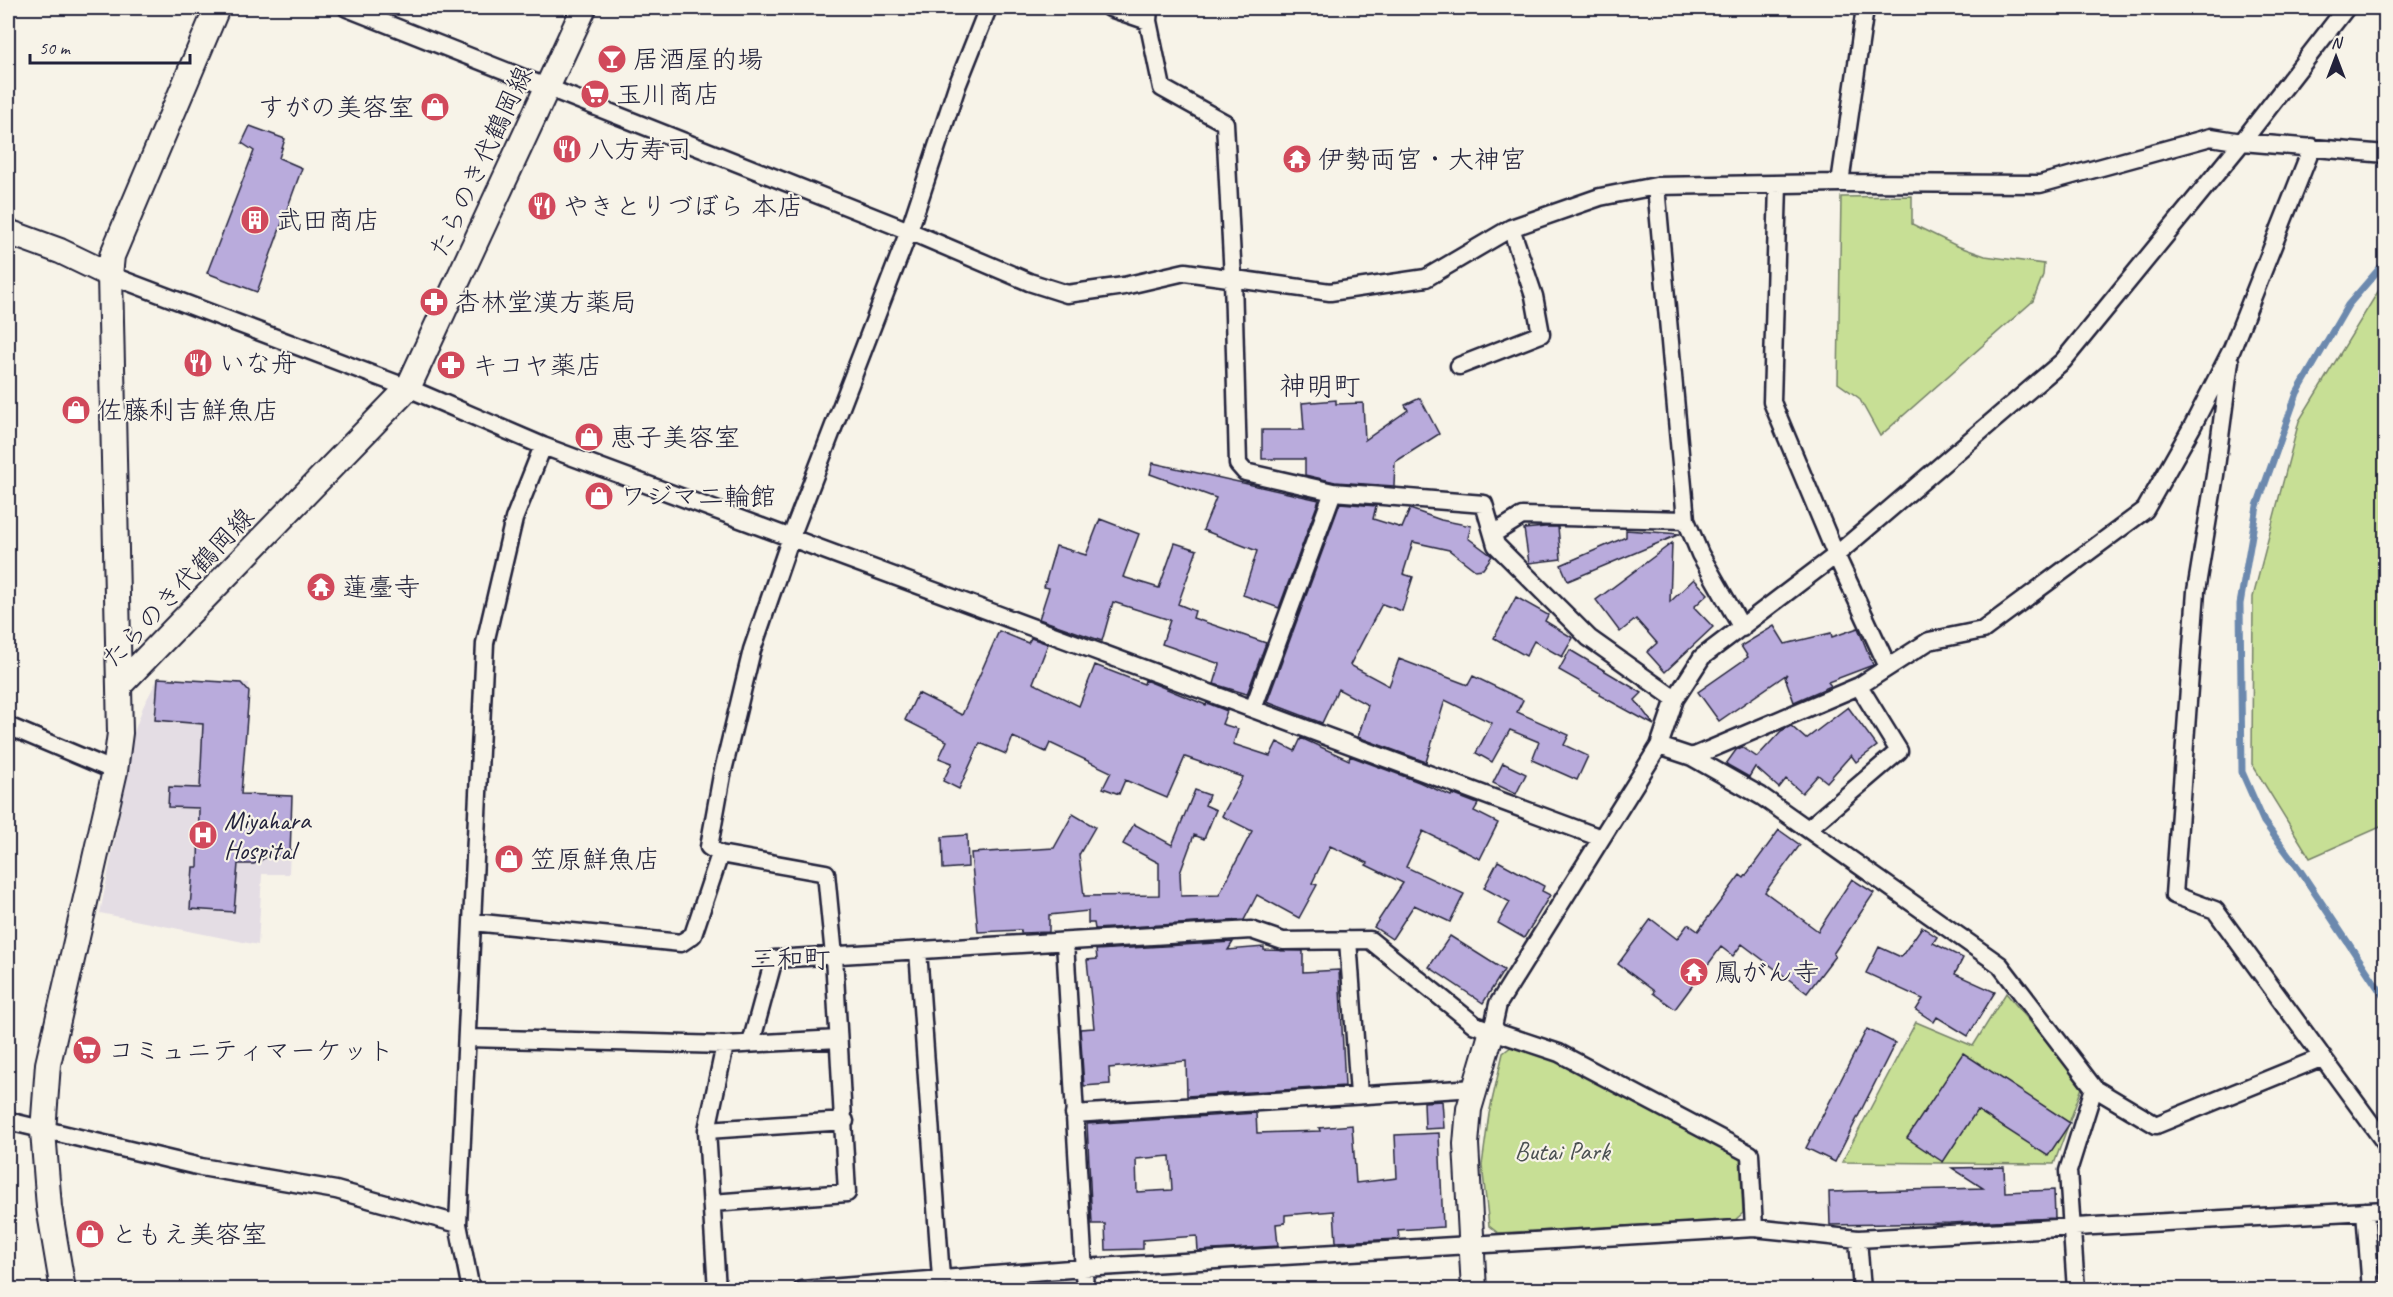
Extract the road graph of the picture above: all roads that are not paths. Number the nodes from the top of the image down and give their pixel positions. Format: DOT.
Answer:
graph roads {
  1 [pos="217,8"];
  2 [pos="347,8"];
  3 [pos="584,8"];
  4 [pos="988,8"];
  5 [pos="1110,8"];
  6 [pos="1865,8"];
  7 [pos="2346,8"];
  8 [pos="1148,14"];
  9 [pos="547,88"];
  10 [pos="2242,142"];
  11 [pos="2312,147"];
  12 [pos="2385,154"];
  13 [pos="1840,183"];
  14 [pos="1778,184"];
  15 [pos="1656,186"];
  16 [pos="1511,228"];
  17 [pos="909,231"];
  18 [pos="8,232"];
  19 [pos="110,275"];
  20 [pos="1233,279"];
  21 [pos="2232,348"];
  22 [pos="1459,366"];
  23 [pos="408,388"];
  24 [pos="543,446"];
  25 [pos="1333,492"];
  26 [pos="1686,520"];
  27 [pos="1493,534"];
  28 [pos="791,537"];
  29 [pos="1836,555"];
  30 [pos="1742,628"];
  31 [pos="1888,667"];
  32 [pos="120,685"];
  33 [pos="1859,686"];
  34 [pos="1675,699"];
  35 [pos="1253,709"];
  36 [pos="8,726"];
  37 [pos="1659,746"];
  38 [pos="1692,757"];
  39 [pos="115,771"];
  40 [pos="1809,828"];
  41 [pos="1601,838"];
  42 [pos="720,854"];
  43 [pos="473,922"];
  44 [pos="1348,940"];
  45 [pos="1065,942"];
  46 [pos="918,950"];
  47 [pos="834,956"];
  48 [pos="1492,1031"];
  49 [pos="467,1038"];
  50 [pos="838,1039"];
  51 [pos="751,1044"];
  52 [pos="725,1045"];
  53 [pos="2322,1057"];
  54 [pos="1475,1088"];
  55 [pos="2094,1088"];
  56 [pos="1359,1095"];
  57 [pos="1074,1114"];
  58 [pos="8,1121"];
  59 [pos="845,1121"];
  60 [pos="707,1130"];
  61 [pos="43,1131"];
  62 [pos="2385,1144"];
  63 [pos="711,1203"];
  64 [pos="2385,1210"];
  65 [pos="2365,1211"];
  66 [pos="458,1224"];
  67 [pos="1754,1228"];
  68 [pos="2072,1228"];
  69 [pos="1858,1239"];
  70 [pos="1471,1245"];
  71 [pos="1083,1268"];
  72 [pos="941,1278"];
  73 [pos="63,1290"];
  74 [pos="471,1290"];
  75 [pos="717,1290"];
  76 [pos="802,1290"];
  77 [pos="1085,1290"];
  78 [pos="1474,1290"];
  79 [pos="1863,1290"];
  80 [pos="2076,1290"];
  81 [pos="2371,1290"];
  1 -- 19 [label="main road"];
  2 -- 9 [label="street"];
  3 -- 9 [label="main road, たらのき代鶴岡線"];
  4 -- 17 [label="street"];
  5 -- 8 [label="street"];
  6 -- 13 [label="street"];
  7 -- 10 [label="street"];
  8 -- 20 [label="street"];
  9 -- 17 [label="street"];
  9 -- 23 [label="main road, たらのき代鶴岡線"];
  10 -- 11 [label="street"];
  10 -- 13 [label="street"];
  10 -- 29 [label="street"];
  11 -- 12 [label="street"];
  11 -- 21 [label="street"];
  13 -- 14 [label="street"];
  14 -- 15 [label="street"];
  14 -- 29 [label="street"];
  15 -- 16 [label="street"];
  15 -- 26 [label="street"];
  16 -- 20 [label="street"];
  16 -- 22 [label="street"];
  17 -- 20 [label="street"];
  17 -- 28 [label="street"];
  18 -- 19 [label="main road"];
  19 -- 23 [label="street"];
  19 -- 32 [label="main road"];
  20 -- 25 [label="street"];
  21 -- 31 [label="street"];
  21 -- 53 [label="street"];
  23 -- 24 [label="street"];
  23 -- 32 [label="main road, たらのき代鶴岡線"];
  24 -- 28 [label="street"];
  24 -- 43 [label="street"];
  25 -- 27 [label="street"];
  25 -- 35 [label="street"];
  26 -- 27 [label="street"];
  26 -- 30 [label="street"];
  27 -- 34 [label="street"];
  28 -- 35 [label="street"];
  28 -- 42 [label="street"];
  29 -- 30 [label="street"];
  29 -- 31 [label="street"];
  30 -- 34 [label="street"];
  31 -- 33 [label="street"];
  32 -- 39 [label="main road, たらのき代鶴岡線"];
  33 -- 38 [label="street"];
  33 -- 40 [label="street"];
  34 -- 37 [label="street"];
  35 -- 41 [label="street"];
  36 -- 39 [label="street"];
  37 -- 38 [label="street"];
  37 -- 41 [label="street"];
  38 -- 40 [label="street"];
  39 -- 61 [label="main road, たらのき代鶴岡線"];
  40 -- 55 [label="street"];
  41 -- 48 [label="street"];
  42 -- 43 [label="street"];
  42 -- 47 [label="street"];
  43 -- 49 [label="street"];
  44 -- 45 [label="street"];
  44 -- 48 [label="street"];
  44 -- 56 [label="street"];
  45 -- 46 [label="street"];
  45 -- 57 [label="street"];
  46 -- 47 [label="street"];
  46 -- 72 [label="street"];
  47 -- 50 [label="street"];
  47 -- 51 [label="street"];
  48 -- 54 [label="main road"];
  48 -- 67 [label="street"];
  49 -- 52 [label="street"];
  49 -- 66 [label="street"];
  50 -- 51 [label="street"];
  50 -- 59 [label="street"];
  51 -- 52 [label="street"];
  52 -- 60 [label="street"];
  53 -- 55 [label="street"];
  53 -- 62 [label="street"];
  54 -- 56 [label="street"];
  54 -- 70 [label="main road"];
  55 -- 68 [label="street"];
  56 -- 57 [label="street"];
  57 -- 71 [label="street"];
  58 -- 61 [label="street"];
  59 -- 60 [label="street"];
  59 -- 63 [label="street"];
  60 -- 63 [label="street"];
  61 -- 66 [label="street"];
  61 -- 73 [label="main road, たらのき代鶴岡線"];
  63 -- 75 [label="street"];
  64 -- 65 [label="street"];
  65 -- 68 [label="street"];
  65 -- 81 [label="street"];
  66 -- 74 [label="street"];
  67 -- 69 [label="street"];
  67 -- 70 [label="street"];
  68 -- 69 [label="street"];
  68 -- 80 [label="street"];
  69 -- 79 [label="street"];
  70 -- 71 [label="street"];
  70 -- 78 [label="main road"];
  71 -- 72 [label="street"];
  71 -- 77 [label="street"];
  72 -- 76 [label="street"];
}
